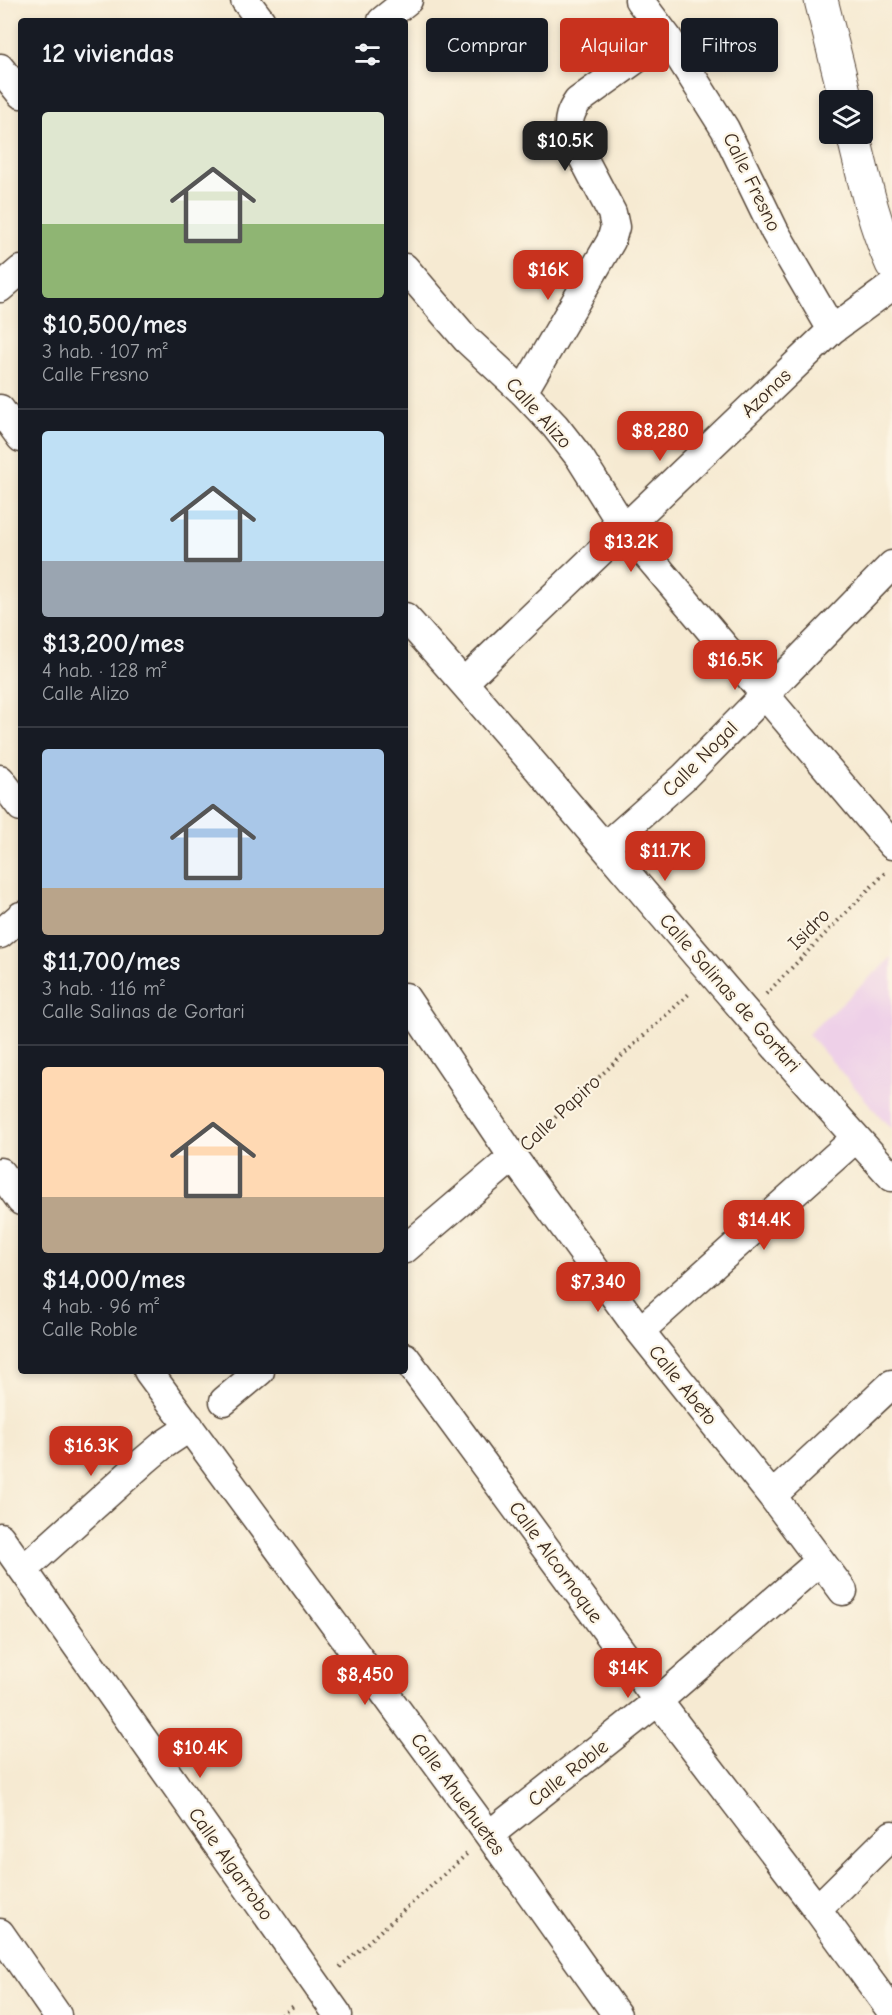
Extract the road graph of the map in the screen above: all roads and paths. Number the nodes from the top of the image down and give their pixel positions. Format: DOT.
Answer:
graph roads {
  1 [pos="245,0"];
  2 [pos="408,0"];
  3 [pos="639,0"];
  4 [pos="821,0"];
  5 [pos="259,18"];
  6 [pos="386,18"];
  7 [pos="652,18"];
  8 [pos="669,41"];
  9 [pos="0,68"];
  10 [pos="619,72"];
  11 [pos="18,90"];
  12 [pos="844,90"];
  13 [pos="855,144"];
  14 [pos="892,264"];
  15 [pos="408,271"];
  16 [pos="18,273"];
  17 [pos="892,286"];
  18 [pos="0,288"];
  19 [pos="832,330"];
  20 [pos="523,392"];
  21 [pos="0,409"];
  22 [pos="18,434"];
  23 [pos="624,528"];
  24 [pos="892,565"];
  25 [pos="408,620"];
  26 [pos="464,682"];
  27 [pos="765,693"];
  28 [pos="0,779"];
  29 [pos="18,803"];
  30 [pos="892,845"];
  31 [pos="606,846"];
  32 [pos="892,866"];
  33 [pos="18,919"];
  34 [pos="0,934"];
  35 [pos="712,974"];
  36 [pos="408,1001"];
  37 [pos="748,1013"];
  38 [pos="856,1138"];
  39 [pos="513,1157"];
  40 [pos="0,1172"];
  41 [pos="892,1177"];
  42 [pos="18,1197"];
  43 [pos="408,1246"];
  44 [pos="640,1331"];
  45 [pos="408,1361"];
  46 [pos="150,1374"];
  47 [pos="256,1374"];
  48 [pos="892,1384"];
  49 [pos="224,1401"];
  50 [pos="190,1427"];
  51 [pos="772,1496"];
  52 [pos="0,1537"];
  53 [pos="820,1561"];
  54 [pos="24,1569"];
  55 [pos="843,1592"];
  56 [pos="658,1701"];
  57 [pos="489,1835"];
  58 [pos="892,1835"];
  59 [pos="817,1909"];
  60 [pos="0,1933"];
  61 [pos="318,1987"];
  62 [pos="892,2012"];
  63 [pos="57,2015"];
  64 [pos="338,2015"];
  65 [pos="617,2015"];
  1 -- 5 [label="street"];
  2 -- 6 [label="street"];
  3 -- 7 [label="street, Calle Fresno"];
  4 -- 12 [label="street"];
  8 -- 19 [label="street, Calle Fresno"];
  9 -- 11 [label="street"];
  10 -- 20 [label="street"];
  13 -- 14 [label="street"];
  15 -- 20 [label="street, Calle Alizo"];
  16 -- 18 [label="street"];
  17 -- 19 [label="street, Azonas"];
  19 -- 23 [label="street, Azonas"];
  20 -- 23 [label="street, Calle Alizo"];
  21 -- 22 [label="street"];
  23 -- 26 [label="street, Azonas"];
  23 -- 27 [label="street, Calle Alizo"];
  24 -- 27 [label="street, Calle Nogal"];
  25 -- 26 [label="street, Calle Salinas de Gortari"];
  26 -- 31 [label="street, Calle Salinas de Gortari"];
  27 -- 30 [label="street, Calle Alizo"];
  27 -- 31 [label="street, Calle Nogal"];
  28 -- 29 [label="street"];
  31 -- 35 [label="street, Calle Salinas de Gortari"];
  32 -- 37 [label="path, Isidro"];
  33 -- 34 [label="street"];
  35 -- 37 [label="street, Calle Salinas de Gortari"];
  35 -- 39 [label="path, Calle Papiro"];
  36 -- 39 [label="street, Calle Abeto"];
  37 -- 38 [label="street, Calle Salinas de Gortari"];
  38 -- 41 [label="street, Calle Salinas de Gortari"];
  38 -- 44 [label="street"];
  39 -- 43 [label="street, Calle Papiro"];
  39 -- 44 [label="street, Calle Abeto"];
  40 -- 42 [label="street"];
  44 -- 51 [label="street, Calle Abeto"];
  45 -- 56 [label="street, Calle Alcornoque"];
  46 -- 50 [label="street, Calle Ahuehuetes"];
  47 -- 49 [label="street"];
  48 -- 51 [label="street"];
  50 -- 54 [label="street"];
  50 -- 57 [label="street, Calle Ahuehuetes"];
  51 -- 53 [label="street, Calle Abeto"];
  52 -- 54 [label="street, Calle Algarrobo"];
  53 -- 55 [label="street, Calle Abeto"];
  53 -- 56 [label="street, Calle Roble"];
  54 -- 61 [label="street, Calle Algarrobo"];
  56 -- 57 [label="street, Calle Roble"];
  56 -- 59 [label="street, Calle Alcornoque"];
  57 -- 61 [label="path"];
  57 -- 65 [label="street, Calle Ahuehuetes"];
  58 -- 59 [label="street"];
  59 -- 62 [label="street, Calle Alcornoque"];
  60 -- 63 [label="street"];
  61 -- 64 [label="street, Calle Algarrobo"];
}
